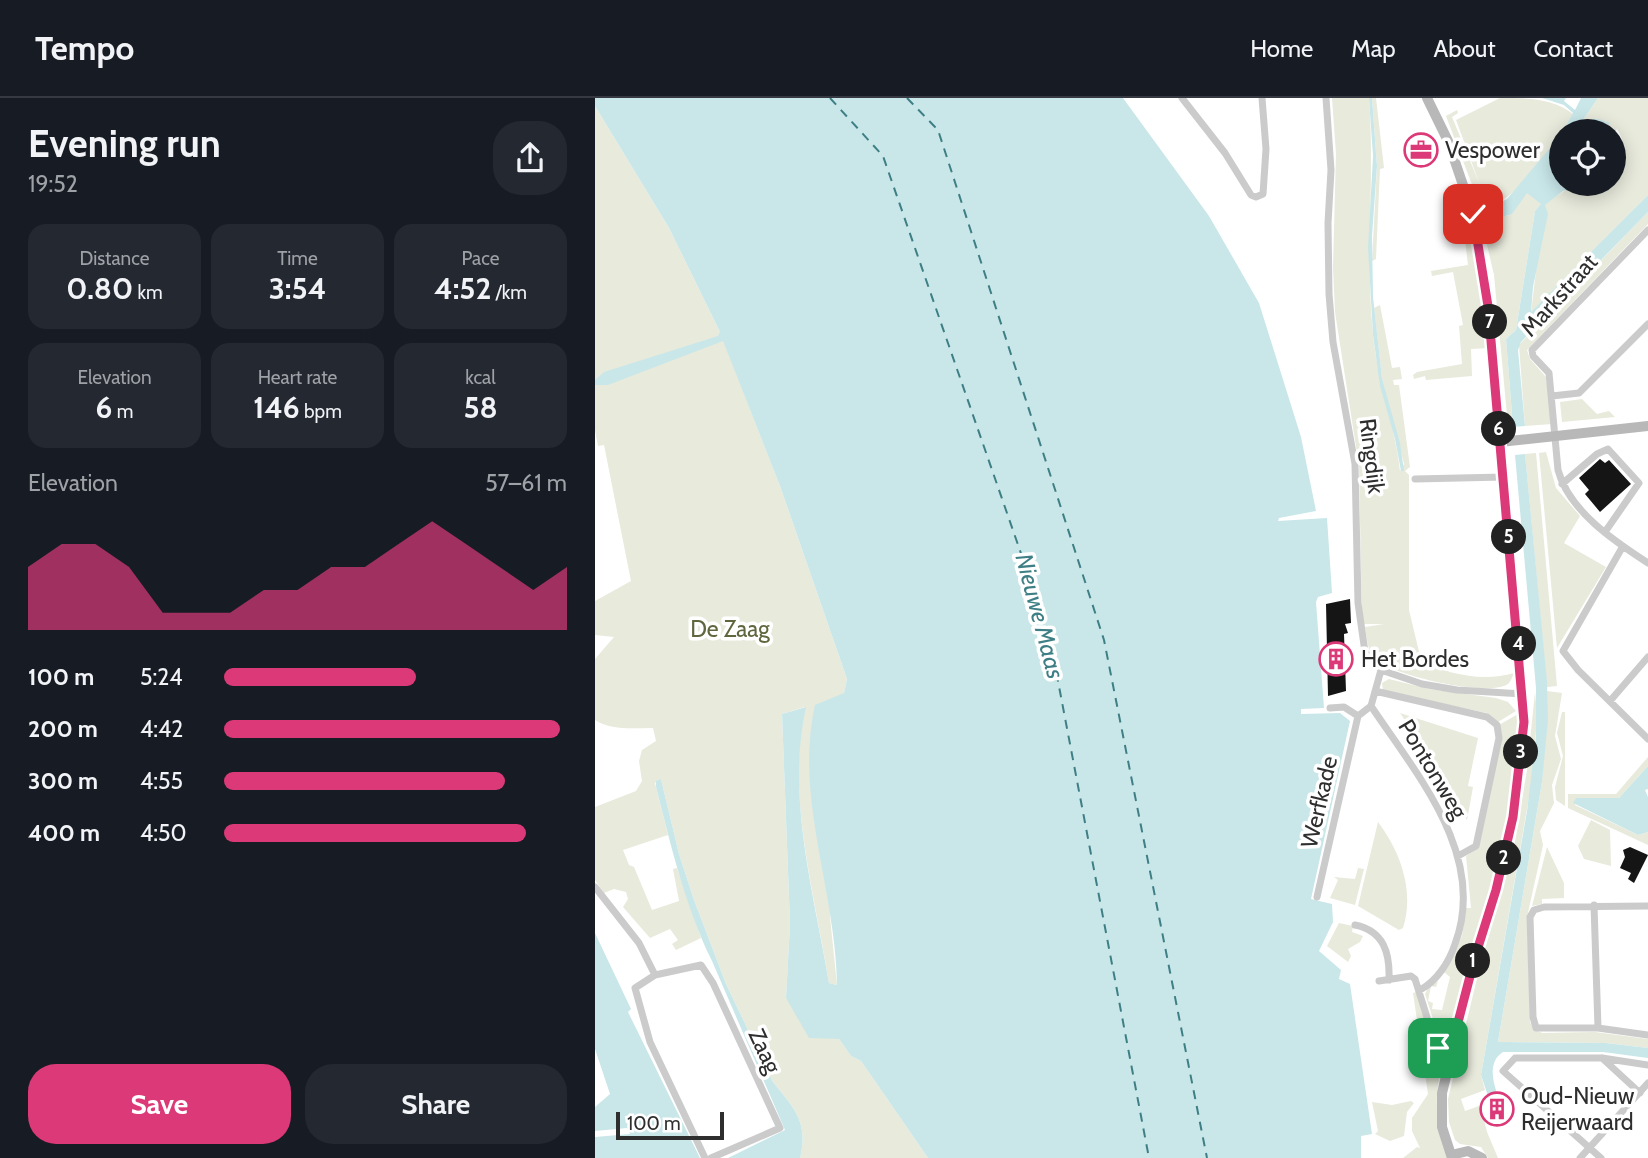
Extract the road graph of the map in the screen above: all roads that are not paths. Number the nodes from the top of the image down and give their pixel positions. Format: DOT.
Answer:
graph roads {
  1 [pos="1182,98"];
  2 [pos="1262,98"];
  3 [pos="1326,98"];
  4 [pos="1427,98"];
  5 [pos="1648,229"];
  6 [pos="1648,324"];
  7 [pos="1552,396"];
  8 [pos="1648,426"];
  9 [pos="1555,436"];
  10 [pos="1500,442"];
  11 [pos="1504,477"];
  12 [pos="1415,480"];
  13 [pos="1562,484"];
  14 [pos="1605,532"];
  15 [pos="1623,546"];
  16 [pos="1648,563"];
  17 [pos="1648,657"];
  18 [pos="1381,670"];
  19 [pos="1375,691"];
  20 [pos="1523,694"];
  21 [pos="1610,701"];
  22 [pos="1371,706"];
  23 [pos="1330,708"];
  24 [pos="1358,716"];
  25 [pos="1648,740"];
  26 [pos="1458,856"];
  27 [pos="595,887"];
  28 [pos="1317,897"];
  29 [pos="1594,905"];
  30 [pos="1648,906"];
  31 [pos="1355,925"];
  32 [pos="655,975"];
  33 [pos="1389,980"];
  34 [pos="1378,981"];
  35 [pos="1420,990"];
  36 [pos="1598,1028"];
  37 [pos="1648,1035"];
  38 [pos="1450,1053"];
  39 [pos="1602,1058"];
  40 [pos="1648,1065"];
  41 [pos="1648,1083"];
  42 [pos="1640,1093"];
  43 [pos="1590,1148"];
  44 [pos="1451,1156"];
  45 [pos="705,1158"];
  46 [pos="711,1158"];
  47 [pos="1482,1158"];
  48 [pos="1580,1158"];
  49 [pos="1601,1158"];
  1 -- 2 [label="street"];
  3 -- 18 [label="street, Ringdijk"];
  4 -- 10 [label="street"];
  5 -- 7 [label="street, Markstraat"];
  6 -- 7 [label="street"];
  7 -- 9 [label="street, Markstraat"];
  8 -- 9 [label="street"];
  9 -- 10 [label="street"];
  9 -- 13 [label="street, Markstraat"];
  10 -- 11 [label="street"];
  11 -- 12 [label="street"];
  11 -- 20 [label="street"];
  13 -- 14 [label="street"];
  13 -- 14 [label="street"];
  14 -- 15 [label="street"];
  15 -- 16 [label="street"];
  15 -- 21 [label="street"];
  17 -- 21 [label="street"];
  18 -- 19 [label="street"];
  18 -- 20 [label="street"];
  19 -- 22 [label="street, Pontonweg"];
  19 -- 26 [label="street"];
  20 -- 38 [label="street"];
  21 -- 25 [label="street"];
  22 -- 24 [label="street"];
  22 -- 26 [label="street, Pontonweg"];
  23 -- 24 [label="street"];
  24 -- 28 [label="street, Werfkade"];
  26 -- 35 [label="street, Pontonweg"];
  27 -- 32 [label="street"];
  29 -- 30 [label="street"];
  29 -- 36 [label="street"];
  29 -- 36 [label="street"];
  31 -- 33 [label="street"];
  32 -- 45 [label="street"];
  32 -- 46 [label="street, Zaag"];
  33 -- 34 [label="street"];
  33 -- 35 [label="street"];
  35 -- 38 [label="street"];
  36 -- 37 [label="street"];
  38 -- 44 [label="street"];
  39 -- 40 [label="street"];
  39 -- 42 [label="street"];
  39 -- 43 [label="street"];
  41 -- 42 [label="street"];
  42 -- 43 [label="street"];
  43 -- 48 [label="street"];
  43 -- 49 [label="street"];
  44 -- 47 [label="street"];
}
